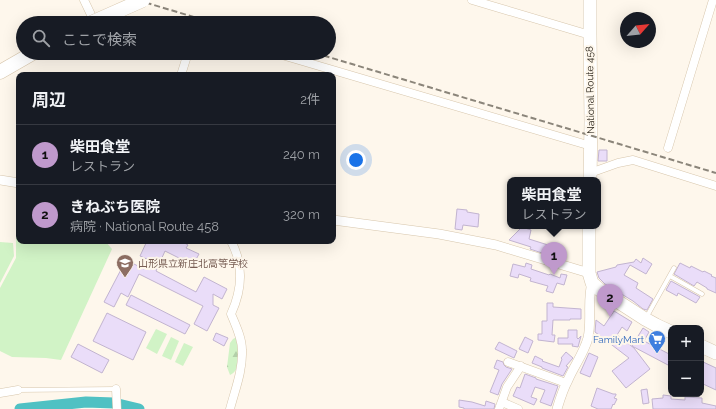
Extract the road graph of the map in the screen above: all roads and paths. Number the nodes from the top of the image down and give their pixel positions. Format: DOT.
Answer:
graph roads {
  1 [pos="84,0"];
  2 [pos="143,0"];
  3 [pos="472,0"];
  4 [pos="590,0"];
  5 [pos="713,0"];
  6 [pos="91,16"];
  7 [pos="107,16"];
  8 [pos="590,35"];
  9 [pos="21,60"];
  10 [pos="186,60"];
  11 [pos="298,60"];
  12 [pos="0,72"];
  13 [pos="182,72"];
  14 [pos="591,146"];
  15 [pos="668,148"];
  16 [pos="590,177"];
  17 [pos="0,180"];
  18 [pos="16,183"];
  19 [pos="716,186"];
  20 [pos="336,220"];
  21 [pos="589,229"];
  22 [pos="232,244"];
  23 [pos="674,268"];
  24 [pos="670,276"];
  25 [pos="590,278"];
  26 [pos="702,294"];
  27 [pos="645,319"];
  28 [pos="668,331"];
  29 [pos="704,347"];
  30 [pos="716,353"];
  31 [pos="508,362"];
  32 [pos="521,366"];
  33 [pos="566,383"];
  34 [pos="116,388"];
  35 [pos="18,390"];
  36 [pos="0,393"];
  37 [pos="500,406"];
  38 [pos="117,409"];
  39 [pos="230,409"];
  40 [pos="518,409"];
  41 [pos="557,409"];
  1 -- 6 [label="street"];
  2 -- 7 [label="highway, bridge"];
  3 -- 8 [label="street"];
  4 -- 8 [label="highway, National Route 458"];
  5 -- 15 [label="street"];
  8 -- 14 [label="highway, National Route 458"];
  9 -- 12 [label="highway"];
  10 -- 13 [label="street"];
  11 -- 14 [label="street"];
  14 -- 16 [label="highway, National Route 458"];
  16 -- 19 [label="street"];
  17 -- 18 [label="street"];
  20 -- 25 [label="street"];
  21 -- 25 [label="highway"];
  22 -- 39 [label="street"];
  23 -- 24 [label="lane"];
  24 -- 26 [label="lane"];
  24 -- 27 [label="lane"];
  25 -- 27 [label="highway"];
  25 -- 33 [label="street"];
  27 -- 28 [label="highway"];
  29 -- 30 [label="highway"];
  31 -- 32 [label="street"];
  32 -- 33 [label="street"];
  32 -- 37 [label="street"];
  33 -- 41 [label="street"];
  34 -- 35 [label="lane"];
  34 -- 38 [label="street"];
  35 -- 36 [label="street"];
  37 -- 40 [label="street"];
}
